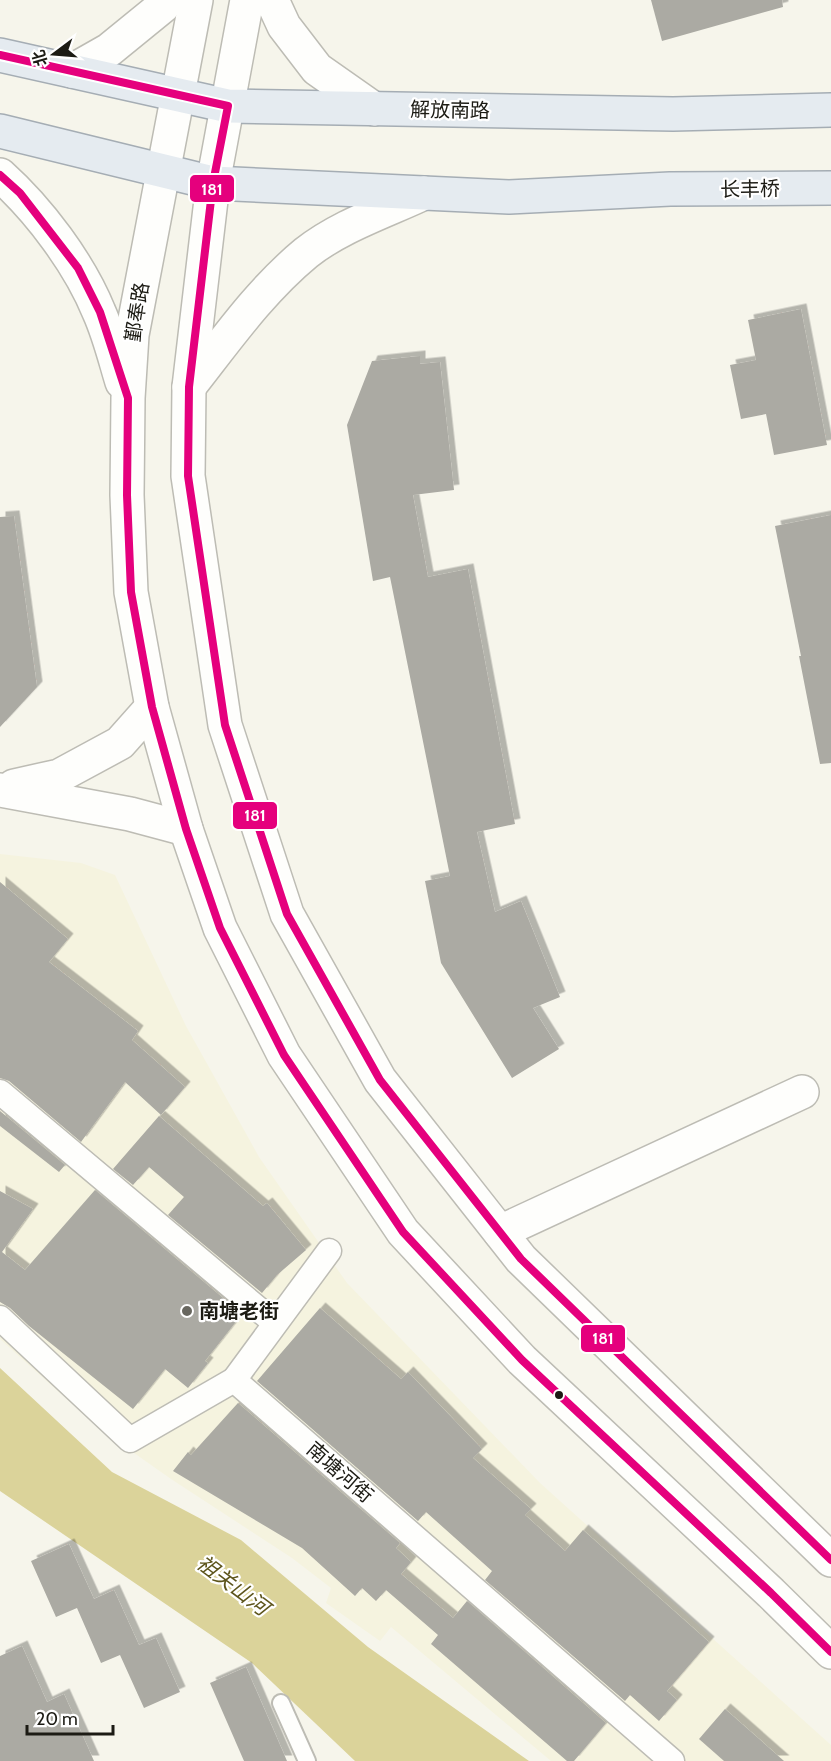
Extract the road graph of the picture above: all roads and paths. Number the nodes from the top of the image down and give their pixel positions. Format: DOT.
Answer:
graph roads {
  1 [pos="168,0"];
  2 [pos="196,0"];
  3 [pos="247,0"];
  4 [pos="272,0"];
  5 [pos="0,55"];
  6 [pos="72,71"];
  7 [pos="177,94"];
  8 [pos="228,106"];
  9 [pos="374,109"];
  10 [pos="831,110"];
  11 [pos="0,131"];
  12 [pos="163,171"];
  13 [pos="0,175"];
  14 [pos="213,183"];
  15 [pos="831,188"];
  16 [pos="424,193"];
  17 [pos="189,387"];
  18 [pos="128,398"];
  19 [pos="152,707"];
  20 [pos="0,790"];
  21 [pos="186,829"];
  22 [pos="0,1092"];
  23 [pos="802,1092"];
  24 [pos="500,1232"];
  25 [pos="329,1251"];
  26 [pos="0,1318"];
  27 [pos="275,1323"];
  28 [pos="234,1380"];
  29 [pos="831,1560"];
  30 [pos="831,1652"];
  31 [pos="281,1703"];
  32 [pos="307,1761"];
  33 [pos="672,1761"];
  1 -- 6 [label="main road"];
  2 -- 7 [label="main road, 鄞奉路"];
  3 -- 8 [label="main road"];
  4 -- 9 [label="main road"];
  5 -- 6 [label="main road"];
  6 -- 7 [label="main road"];
  7 -- 8 [label="main road"];
  7 -- 12 [label="main road, 鄞奉路"];
  8 -- 9 [label="main road, 解放南路"];
  8 -- 14 [label="main road"];
  9 -- 10 [label="main road, 解放南路"];
  11 -- 12 [label="main road"];
  12 -- 14 [label="main road"];
  12 -- 18 [label="main road, 鄞奉路"];
  13 -- 18 [label="main road"];
  14 -- 16 [label="main road, 长丰桥"];
  14 -- 17 [label="main road"];
  15 -- 16 [label="main road, 长丰桥"];
  16 -- 17 [label="main road"];
  17 -- 24 [label="main road"];
  18 -- 19 [label="main road, 鄞奉路"];
  19 -- 20 [label="main road"];
  19 -- 21 [label="main road, 鄞奉路"];
  20 -- 21 [label="main road"];
  21 -- 30 [label="main road, 鄞奉路"];
  22 -- 27 [label="street"];
  23 -- 24 [label="main road"];
  24 -- 29 [label="main road"];
  25 -- 27 [label="street"];
  26 -- 28 [label="street"];
  27 -- 28 [label="street"];
  28 -- 33 [label="street, 南塘河街"];
  31 -- 32 [label="lane"];
}
